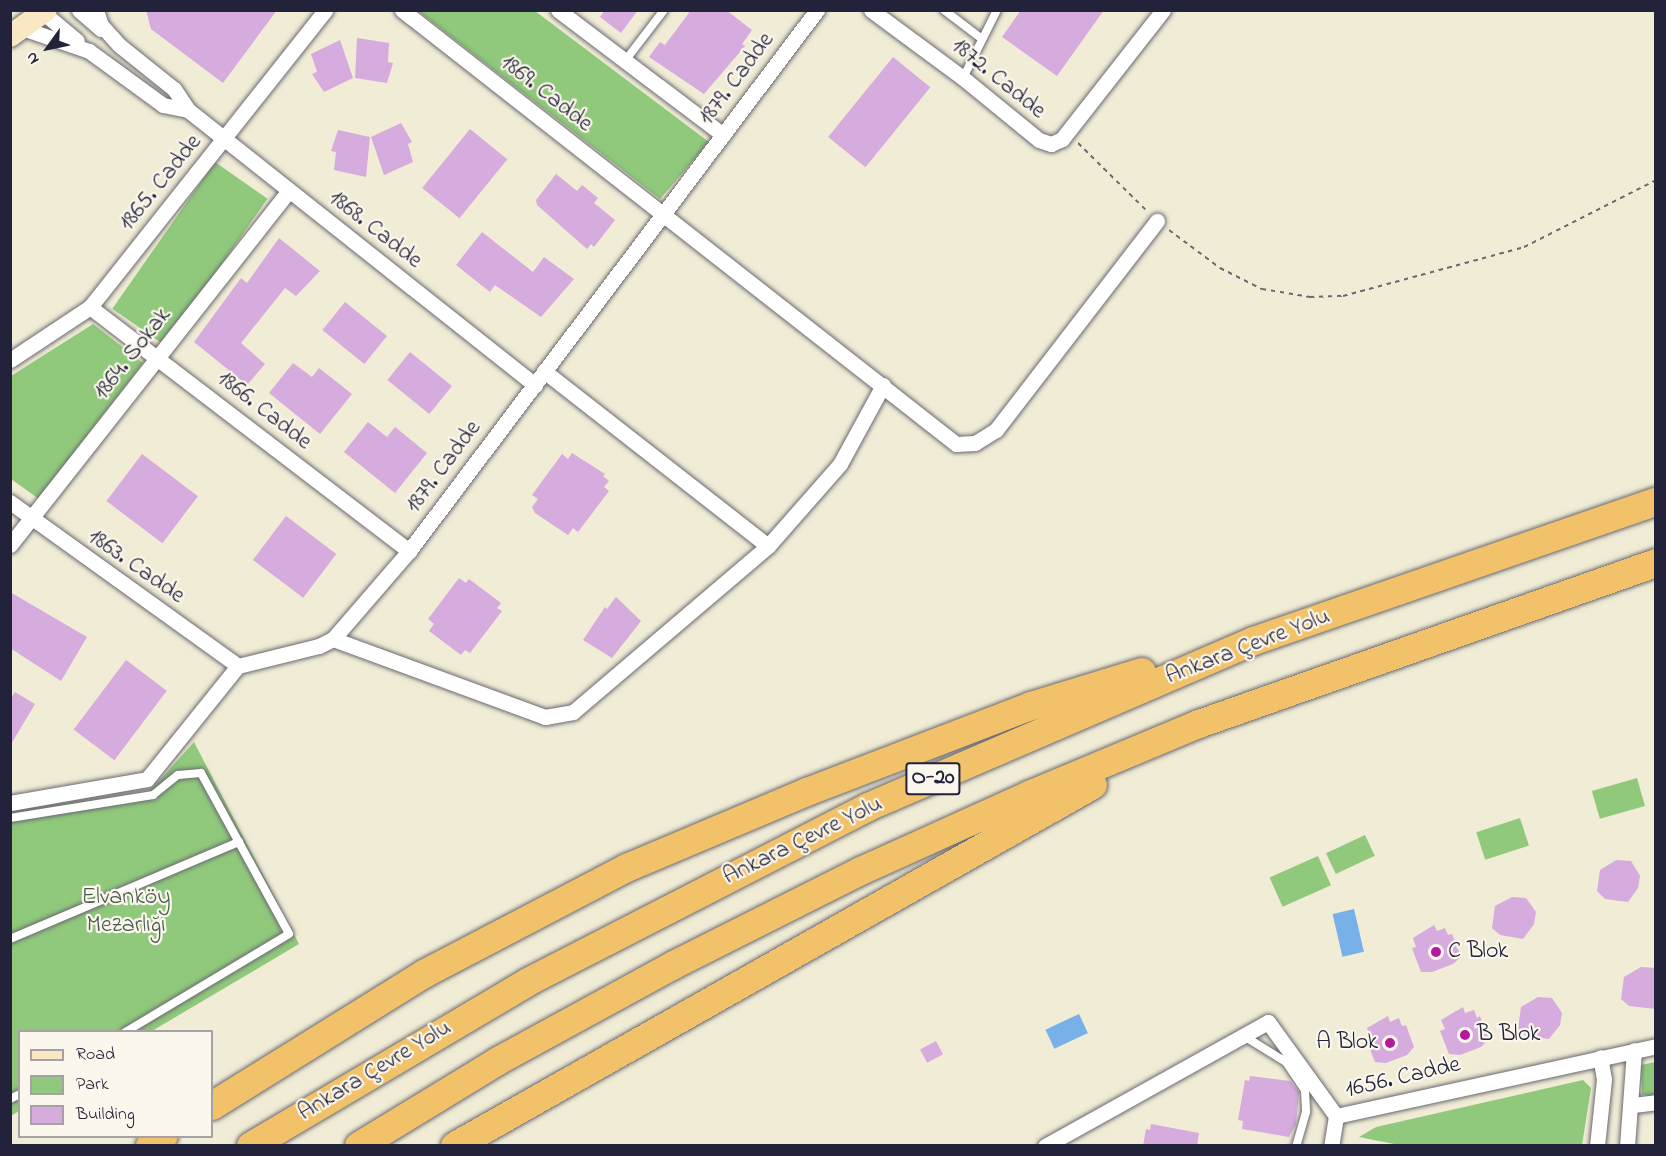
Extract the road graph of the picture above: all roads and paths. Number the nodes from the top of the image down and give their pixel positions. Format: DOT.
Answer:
graph roads {
  1 [pos="79,10"];
  2 [pos="96,10"];
  3 [pos="325,10"];
  4 [pos="402,10"];
  5 [pos="558,10"];
  6 [pos="664,10"];
  7 [pos="817,10"];
  8 [pos="871,10"];
  9 [pos="944,10"];
  10 [pos="997,10"];
  11 [pos="1163,10"];
  12 [pos="43,11"];
  13 [pos="16,32"];
  14 [pos="108,34"];
  15 [pos="982,39"];
  16 [pos="90,51"];
  17 [pos="625,61"];
  18 [pos="963,78"];
  19 [pos="188,110"];
  20 [pos="1068,133"];
  21 [pos="723,135"];
  22 [pos="226,138"];
  23 [pos="1656,180"];
  24 [pos="289,191"];
  25 [pos="663,214"];
  26 [pos="1157,221"];
  27 [pos="90,307"];
  28 [pos="158,358"];
  29 [pos="10,360"];
  30 [pos="544,371"];
  31 [pos="535,385"];
  32 [pos="883,385"];
  33 [pos="10,502"];
  34 [pos="1656,502"];
  35 [pos="32,520"];
  36 [pos="10,545"];
  37 [pos="768,546"];
  38 [pos="409,551"];
  39 [pos="1656,563"];
  40 [pos="333,639"];
  41 [pos="1254,642"];
  42 [pos="238,666"];
  43 [pos="1199,724"];
  44 [pos="10,803"];
  45 [pos="10,818"];
  46 [pos="239,842"];
  47 [pos="10,939"];
  48 [pos="127,1030"];
  49 [pos="1244,1036"];
  50 [pos="1656,1046"];
  51 [pos="1634,1050"];
  52 [pos="1600,1057"];
  53 [pos="1656,1102"];
  54 [pos="213,1105"];
  55 [pos="1633,1105"];
  56 [pos="1336,1116"];
  57 [pos="251,1146"];
  58 [pos="358,1146"];
  59 [pos="456,1146"];
  60 [pos="1045,1146"];
  61 [pos="1296,1146"];
  62 [pos="1331,1146"];
  63 [pos="1597,1146"];
  64 [pos="1627,1146"];
  1 -- 14 [label="street, 1868. Cadde"];
  2 -- 14 [label="street, 1868. Cadde"];
  3 -- 22 [label="street, 1865. Cadde"];
  4 -- 25 [label="street, 1869. Cadde"];
  5 -- 17 [label="street"];
  6 -- 17 [label="lane"];
  7 -- 21 [label="street, 1879. Cadde"];
  8 -- 18 [label="street, 1872. Cadde"];
  9 -- 15 [label="lane"];
  10 -- 15 [label="lane"];
  11 -- 20 [label="street"];
  12 -- 13 [label="street"];
  12 -- 16 [label="street, 1868. Cadde"];
  13 -- 16 [label="street, 1868. Cadde"];
  14 -- 19 [label="street, 1868. Cadde"];
  15 -- 18 [label="lane"];
  16 -- 19 [label="street, 1868. Cadde"];
  17 -- 21 [label="street"];
  18 -- 20 [label="street, 1872. Cadde"];
  19 -- 22 [label="street, 1868. Cadde"];
  20 -- 26 [label="path"];
  21 -- 25 [label="street, 1879. Cadde"];
  22 -- 24 [label="street, 1868. Cadde"];
  22 -- 27 [label="street, 1865. Cadde"];
  23 -- 26 [label="path"];
  24 -- 28 [label="street, 1864. Sokak"];
  24 -- 31 [label="street, 1868. Cadde"];
  25 -- 30 [label="street, 1879. Cadde"];
  25 -- 32 [label="street, 1869. Cadde"];
  26 -- 32 [label="street, 1869. Cadde"];
  27 -- 28 [label="street, 1866. Cadde"];
  27 -- 29 [label="street, 1865. Cadde"];
  28 -- 35 [label="street, 1864. Sokak"];
  28 -- 38 [label="street, 1866. Cadde"];
  30 -- 31 [label="street, 1879. Cadde"];
  30 -- 37 [label="street"];
  31 -- 38 [label="street, 1879. Cadde"];
  32 -- 37 [label="street"];
  33 -- 35 [label="street, 1863. Cadde"];
  34 -- 41 [label="highway, Ankara Çevre Yolu / O-20"];
  35 -- 36 [label="street, 1864. Sokak"];
  35 -- 42 [label="street, 1863. Cadde"];
  37 -- 40 [label="street"];
  38 -- 40 [label="street, 1879. Cadde"];
  39 -- 43 [label="highway, O-20"];
  40 -- 42 [label="street, 1879. Cadde"];
  41 -- 54 [label="highway"];
  41 -- 57 [label="highway, Ankara Çevre Yolu / O-20"];
  42 -- 44 [label="street"];
  43 -- 58 [label="highway, O-20"];
  43 -- 59 [label="highway"];
  45 -- 46 [label="lane"];
  46 -- 47 [label="lane"];
  46 -- 48 [label="lane"];
  49 -- 56 [label="street"];
  49 -- 60 [label="street"];
  49 -- 61 [label="lane"];
  50 -- 51 [label="street, 1656. Cadde"];
  51 -- 52 [label="street, 1656. Cadde"];
  51 -- 55 [label="street"];
  52 -- 56 [label="street, 1656. Cadde"];
  52 -- 63 [label="street"];
  53 -- 55 [label="street"];
  55 -- 64 [label="street"];
  56 -- 62 [label="street"];
}
